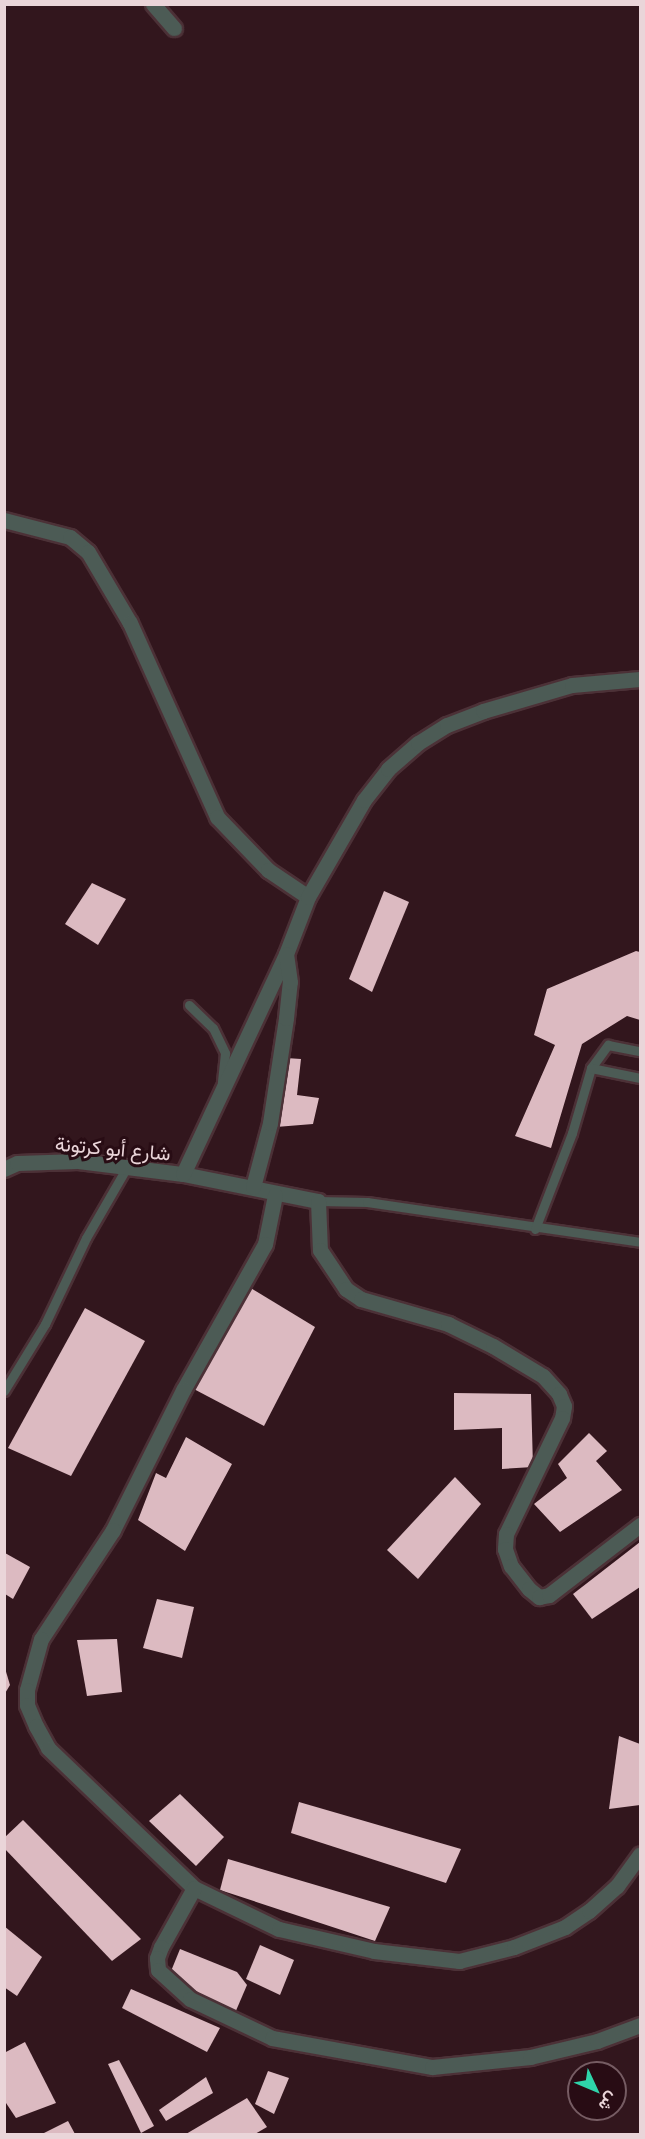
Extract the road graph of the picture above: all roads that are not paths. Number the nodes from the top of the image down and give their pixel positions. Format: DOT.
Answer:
graph roads {
  1 [pos="153,4"];
  2 [pos="174,28"];
  3 [pos="4,520"];
  4 [pos="640,679"];
  5 [pos="308,897"];
  6 [pos="286,954"];
  7 [pos="189,1005"];
  8 [pos="640,1051"];
  9 [pos="591,1068"];
  10 [pos="640,1078"];
  11 [pos="222,1085"];
  12 [pos="127,1167"];
  13 [pos="4,1169"];
  14 [pos="183,1174"];
  15 [pos="253,1187"];
  16 [pos="275,1195"];
  17 [pos="318,1201"];
  18 [pos="535,1229"];
  19 [pos="640,1242"];
  20 [pos="4,1391"];
  21 [pos="640,1525"];
  22 [pos="640,1854"];
  23 [pos="194,1888"];
  24 [pos="640,2025"];
  1 -- 2 [label="street"];
  3 -- 5 [label="street"];
  4 -- 5 [label="street"];
  5 -- 6 [label="street"];
  6 -- 11 [label="street"];
  6 -- 15 [label="street"];
  7 -- 11 [label="lane"];
  8 -- 9 [label="lane"];
  9 -- 10 [label="lane"];
  9 -- 18 [label="lane"];
  11 -- 14 [label="street"];
  12 -- 13 [label="street, شارع أبو كرتونة"];
  12 -- 14 [label="street, شارع أبو كرتونة"];
  12 -- 20 [label="lane"];
  14 -- 15 [label="street, شارع أبو كرتونة"];
  15 -- 16 [label="street, شارع أبو كرتونة"];
  16 -- 17 [label="street, شارع أبو كرتونة"];
  16 -- 23 [label="street"];
  17 -- 18 [label="lane"];
  17 -- 21 [label="street"];
  18 -- 19 [label="lane"];
  22 -- 23 [label="street"];
  23 -- 24 [label="street"];
}
